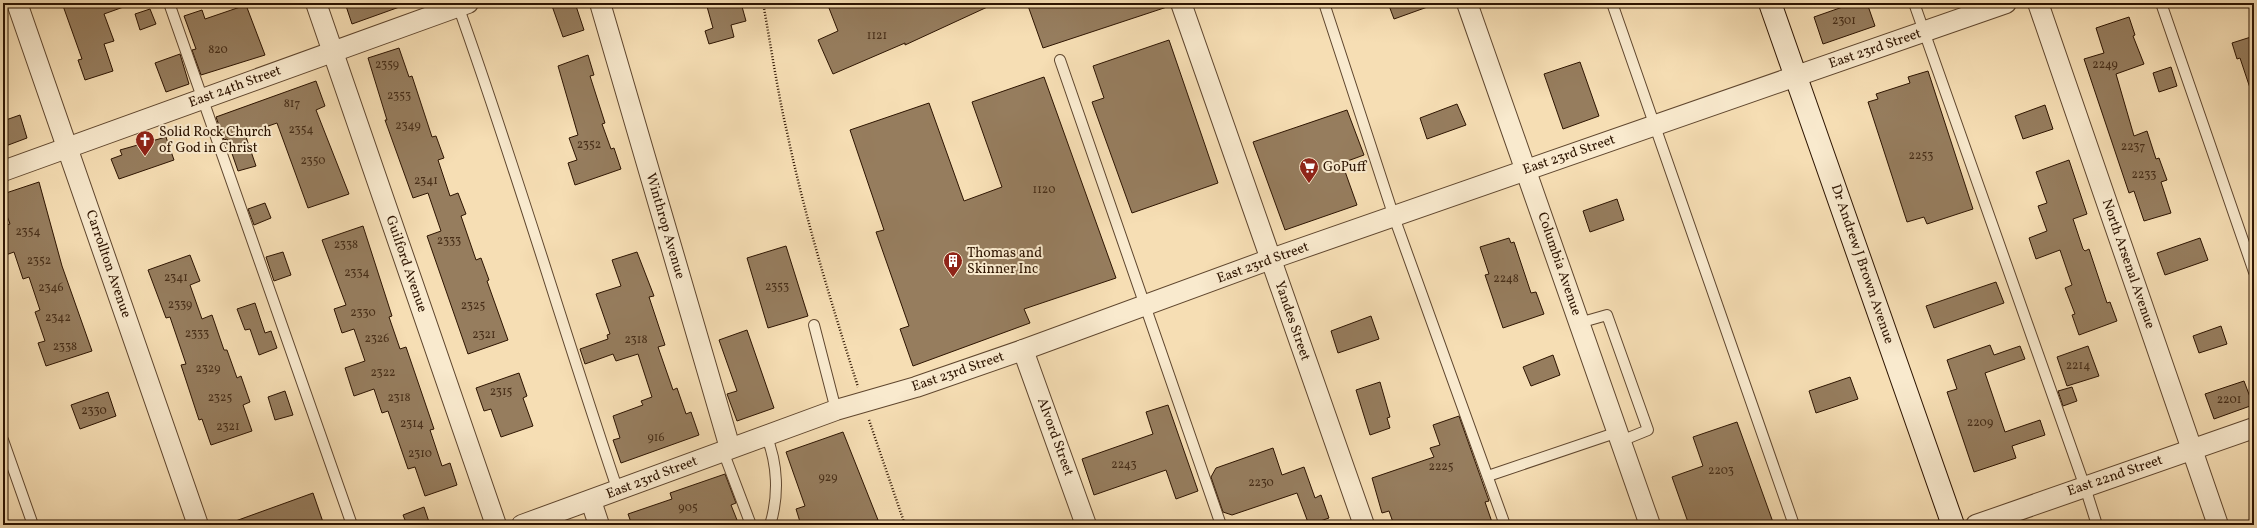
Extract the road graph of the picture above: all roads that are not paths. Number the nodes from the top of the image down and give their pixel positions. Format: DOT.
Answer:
graph roads {
  1 [pos="16,3"];
  2 [pos="169,3"];
  3 [pos="316,3"];
  4 [pos="600,3"];
  5 [pos="1181,3"];
  6 [pos="1324,3"];
  7 [pos="1467,3"];
  8 [pos="1612,3"];
  9 [pos="1770,3"];
  10 [pos="1914,3"];
  11 [pos="2006,3"];
  12 [pos="2038,3"];
  13 [pos="2161,3"];
  14 [pos="461,4"];
  15 [pos="1925,31"];
  16 [pos="333,52"];
  17 [pos="1060,60"];
  18 [pos="1796,76"];
  19 [pos="202,99"];
  20 [pos="1654,126"];
  21 [pos="68,148"];
  22 [pos="1526,170"];
  23 [pos="3,171"];
  24 [pos="1394,217"];
  25 [pos="1271,260"];
  26 [pos="2254,272"];
  27 [pos="1145,306"];
  28 [pos="1580,323"];
  29 [pos="814,325"];
  30 [pos="1024,350"];
  31 [pos="836,410"];
  32 [pos="2254,428"];
  33 [pos="766,435"];
  34 [pos="1619,437"];
  35 [pos="3,440"];
  36 [pos="726,449"];
  37 [pos="2192,450"];
  38 [pos="1488,476"];
  39 [pos="2085,487"];
  40 [pos="618,490"];
  41 [pos="591,501"];
  42 [pos="33,525"];
  43 [pos="198,525"];
  44 [pos="352,525"];
  45 [pos="496,525"];
  46 [pos="522,525"];
  47 [pos="599,525"];
  48 [pos="751,525"];
  49 [pos="770,525"];
  50 [pos="1086,525"];
  51 [pos="1221,525"];
  52 [pos="1364,525"];
  53 [pos="1505,525"];
  54 [pos="1650,525"];
  55 [pos="1794,525"];
  56 [pos="1953,525"];
  57 [pos="1976,525"];
  58 [pos="2097,525"];
  59 [pos="2218,525"];
  1 -- 21 [label="street, Carrollton Avenue"];
  2 -- 19 [label="lane"];
  3 -- 16 [label="street, Guilford Avenue"];
  4 -- 36 [label="street, Winthrop Avenue"];
  5 -- 25 [label="street, Yandes Street"];
  6 -- 24 [label="lane"];
  7 -- 22 [label="street, Columbia Avenue"];
  8 -- 20 [label="lane"];
  9 -- 18 [label="main road, Dr Andrew J Brown Avenue"];
  10 -- 15 [label="lane"];
  11 -- 15 [label="street, East 23rd Street"];
  12 -- 37 [label="street, North Arsenal Avenue"];
  13 -- 26 [label="lane"];
  14 -- 16 [label="street, East 24th Street"];
  14 -- 40 [label="lane"];
  15 -- 18 [label="street, East 23rd Street"];
  15 -- 39 [label="lane"];
  16 -- 19 [label="street, East 24th Street"];
  16 -- 45 [label="street, Guilford Avenue"];
  17 -- 27 [label="lane"];
  18 -- 20 [label="street, East 23rd Street"];
  18 -- 56 [label="main road, Dr Andrew J Brown Avenue"];
  19 -- 21 [label="street, East 24th Street"];
  19 -- 44 [label="lane"];
  20 -- 22 [label="street, East 23rd Street"];
  20 -- 55 [label="lane"];
  21 -- 23 [label="street, East 24th Street"];
  21 -- 43 [label="street, Carrollton Avenue"];
  22 -- 24 [label="street, East 23rd Street"];
  22 -- 28 [label="street, Columbia Avenue"];
  24 -- 25 [label="street, East 23rd Street"];
  24 -- 38 [label="lane"];
  25 -- 27 [label="street, East 23rd Street"];
  25 -- 52 [label="street, Yandes Street"];
  27 -- 30 [label="street, East 23rd Street"];
  27 -- 51 [label="lane"];
  28 -- 34 [label="street, Columbia Avenue"];
  28 -- 34 [label="lane"];
  29 -- 31 [label="lane"];
  30 -- 31 [label="street, East 23rd Street"];
  30 -- 50 [label="street, Alvord Street"];
  31 -- 33 [label="street, East 23rd Street"];
  32 -- 37 [label="street, East 22nd Street"];
  33 -- 36 [label="street, East 23rd Street"];
  33 -- 49 [label="lane"];
  34 -- 38 [label="lane"];
  34 -- 54 [label="street, Columbia Avenue"];
  35 -- 42 [label="lane"];
  36 -- 40 [label="street, East 23rd Street"];
  36 -- 48 [label="lane"];
  37 -- 39 [label="street, East 22nd Street"];
  37 -- 59 [label="street, North Arsenal Avenue"];
  38 -- 53 [label="lane"];
  39 -- 57 [label="street, East 22nd Street"];
  39 -- 58 [label="lane"];
  40 -- 41 [label="street, East 23rd Street"];
  41 -- 46 [label="street, East 23rd Street"];
  41 -- 47 [label="street"];
}
